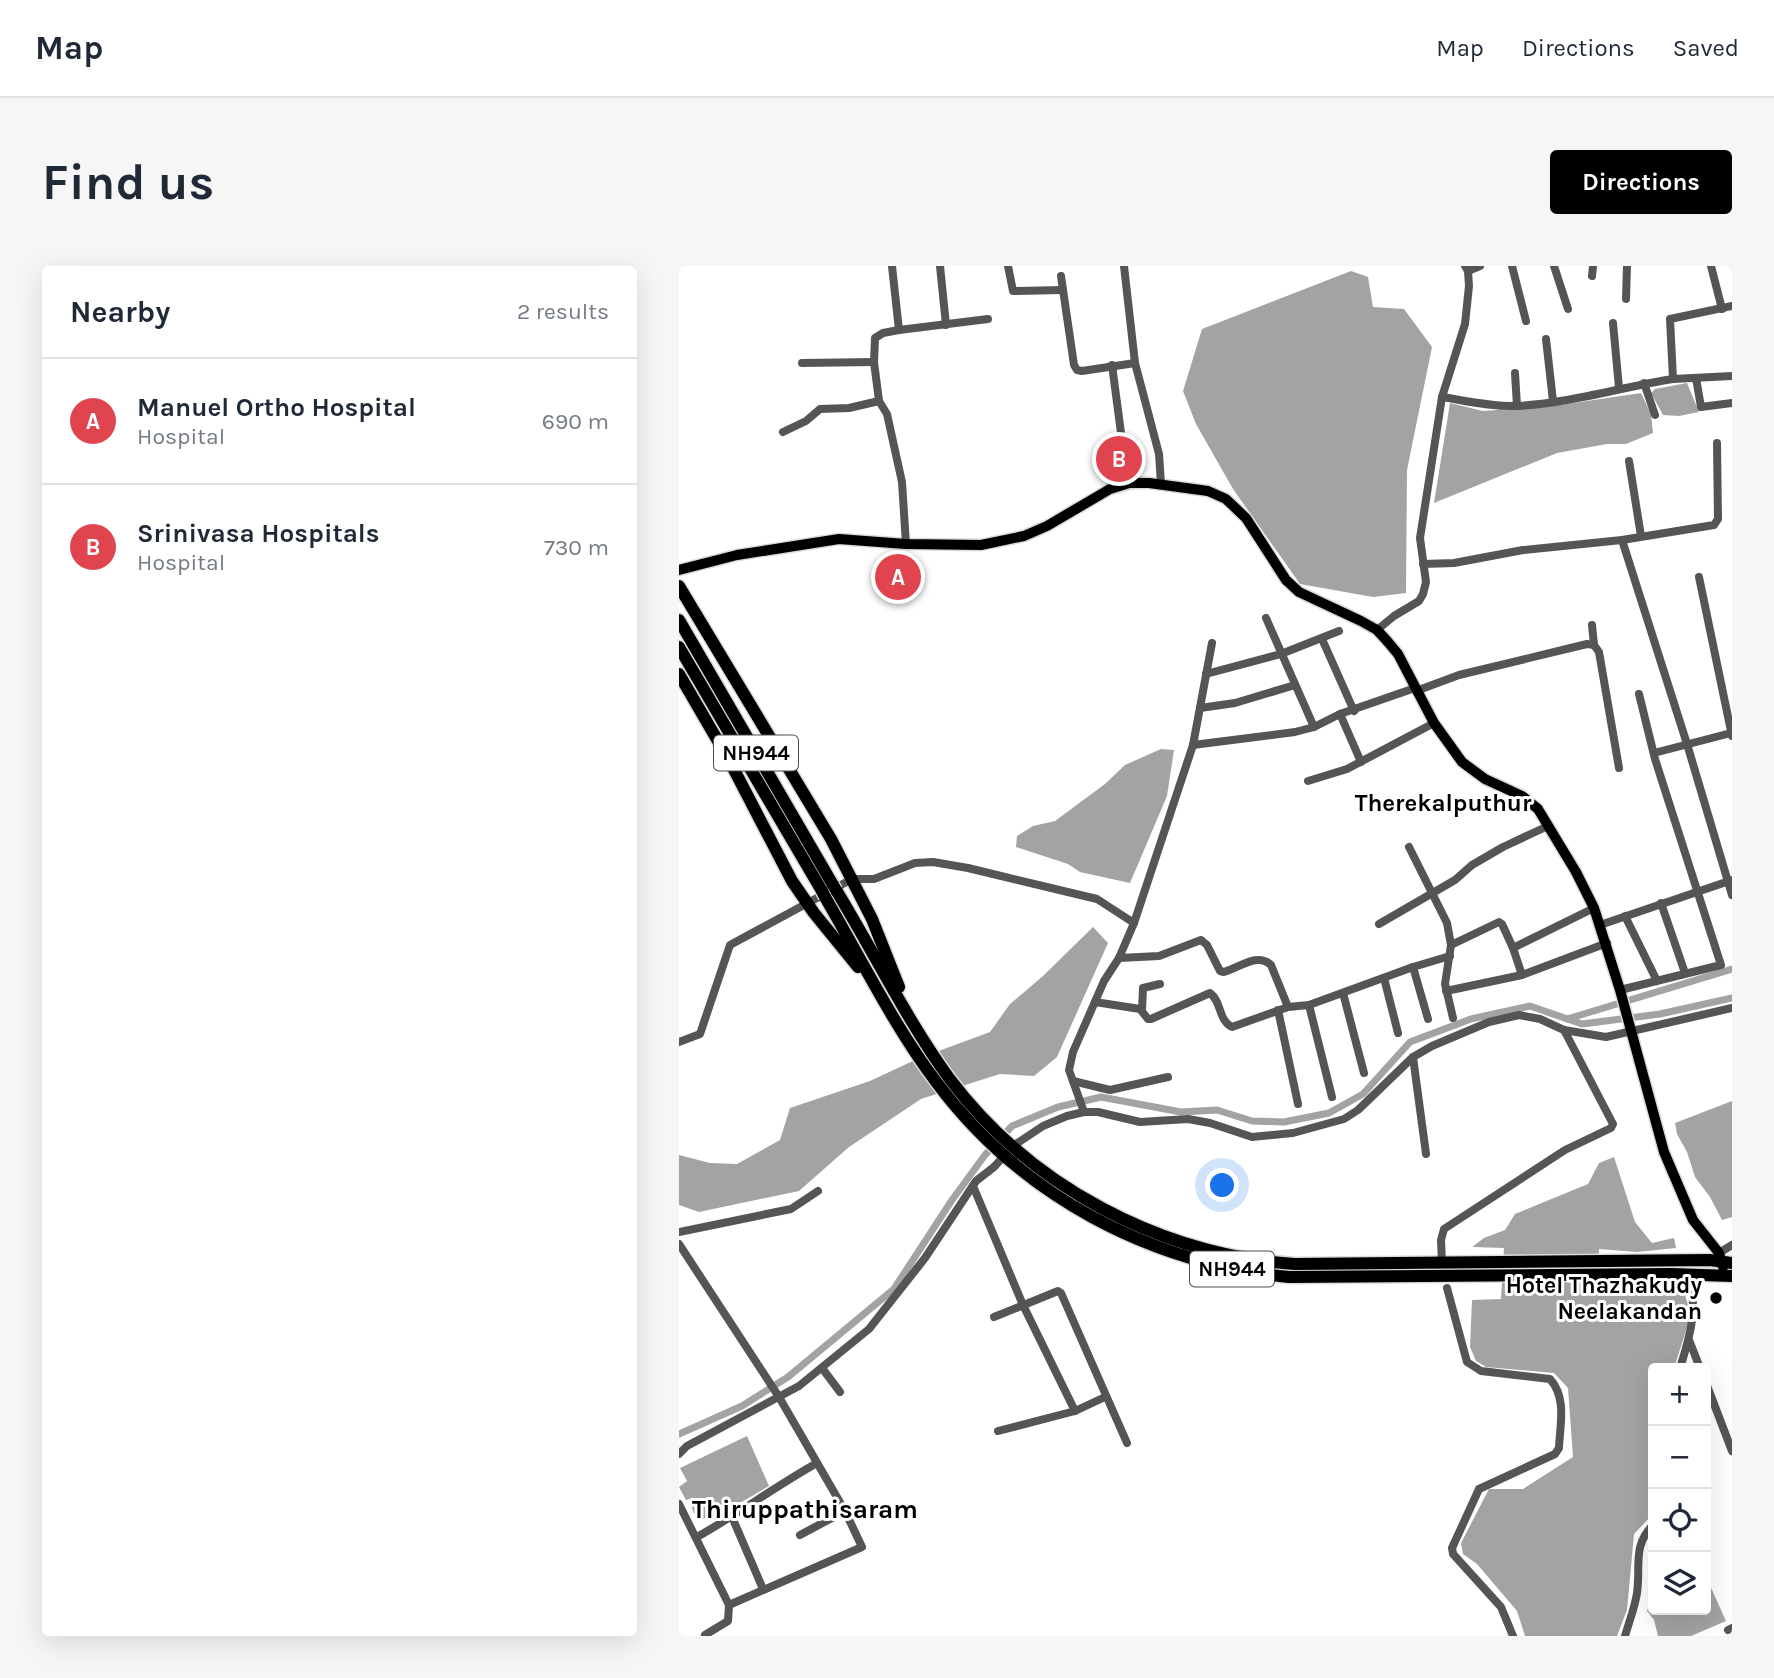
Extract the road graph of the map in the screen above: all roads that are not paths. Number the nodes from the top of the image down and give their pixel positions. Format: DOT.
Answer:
graph roads {
  1 [pos="892,266"];
  2 [pos="940,266"];
  3 [pos="1008,266"];
  4 [pos="1124,266"];
  5 [pos="1480,266"];
  6 [pos="1512,266"];
  7 [pos="1554,266"];
  8 [pos="1627,266"];
  9 [pos="1711,266"];
  10 [pos="1467,268"];
  11 [pos="1061,276"];
  12 [pos="1063,290"];
  13 [pos="1626,299"];
  14 [pos="1732,306"];
  15 [pos="1568,309"];
  16 [pos="1723,309"];
  17 [pos="988,319"];
  18 [pos="1526,321"];
  19 [pos="1613,323"];
  20 [pos="946,325"];
  21 [pos="899,330"];
  22 [pos="1546,339"];
  23 [pos="874,362"];
  24 [pos="802,363"];
  25 [pos="1135,363"];
  26 [pos="1112,365"];
  27 [pos="1515,373"];
  28 [pos="1732,376"];
  29 [pos="1696,378"];
  30 [pos="1673,379"];
  31 [pos="1644,383"];
  32 [pos="1619,388"];
  33 [pos="1442,397"];
  34 [pos="879,401"];
  35 [pos="1553,401"];
  36 [pos="1732,403"];
  37 [pos="1517,406"];
  38 [pos="1655,415"];
  39 [pos="782,432"];
  40 [pos="1717,443"];
  41 [pos="1629,461"];
  42 [pos="1136,483"];
  43 [pos="1161,484"];
  44 [pos="1641,536"];
  45 [pos="1622,540"];
  46 [pos="906,544"];
  47 [pos="1423,564"];
  48 [pos="679,570"];
  49 [pos="1699,577"];
  50 [pos="679,586"];
  51 [pos="1266,618"];
  52 [pos="679,620"];
  53 [pos="1592,625"];
  54 [pos="1377,630"];
  55 [pos="1339,631"];
  56 [pos="1322,639"];
  57 [pos="1212,643"];
  58 [pos="1594,645"];
  59 [pos="679,647"];
  60 [pos="1281,654"];
  61 [pos="679,674"];
  62 [pos="1206,674"];
  63 [pos="1295,685"];
  64 [pos="1416,689"];
  65 [pos="1639,694"];
  66 [pos="1200,708"];
  67 [pos="1354,711"];
  68 [pos="1341,714"];
  69 [pos="1434,723"];
  70 [pos="1314,727"];
  71 [pos="1732,734"];
  72 [pos="1688,744"];
  73 [pos="1193,745"];
  74 [pos="1654,753"];
  75 [pos="1361,762"];
  76 [pos="1619,768"];
  77 [pos="1308,781"];
  78 [pos="1548,826"];
  79 [pos="1409,847"];
  80 [pos="852,879"];
  81 [pos="1730,881"];
  82 [pos="829,891"];
  83 [pos="1696,892"];
  84 [pos="1433,894"];
  85 [pos="1732,895"];
  86 [pos="807,903"];
  87 [pos="1661,903"];
  88 [pos="1594,908"];
  89 [pos="1625,916"];
  90 [pos="1135,923"];
  91 [pos="1379,924"];
  92 [pos="1600,925"];
  93 [pos="1607,943"];
  94 [pos="1451,945"];
  95 [pos="1513,948"];
  96 [pos="1450,956"];
  97 [pos="1119,957"];
  98 [pos="1413,967"];
  99 [pos="1685,973"];
  100 [pos="1522,975"];
  101 [pos="1384,978"];
  102 [pos="1657,981"];
  103 [pos="1160,984"];
  104 [pos="1446,991"];
  105 [pos="1343,993"];
  106 [pos="1621,993"];
  107 [pos="1095,1002"];
  108 [pos="1309,1005"];
  109 [pos="1288,1007"];
  110 [pos="1732,1007"];
  111 [pos="1142,1010"];
  112 [pos="1278,1010"];
  113 [pos="892,1012"];
  114 [pos="908,1015"];
  115 [pos="1453,1018"];
  116 [pos="1427,1019"];
  117 [pos="1631,1029"];
  118 [pos="1564,1030"];
  119 [pos="911,1032"];
  120 [pos="1398,1033"];
  121 [pos="679,1042"];
  122 [pos="1413,1057"];
  123 [pos="1364,1073"];
  124 [pos="1168,1077"];
  125 [pos="1073,1081"];
  126 [pos="1332,1097"];
  127 [pos="1298,1104"];
  128 [pos="1082,1108"];
  129 [pos="1006,1149"];
  130 [pos="1426,1154"];
  131 [pos="973,1186"];
  132 [pos="818,1191"];
  133 [pos="679,1232"];
  134 [pos="679,1244"];
  135 [pos="1732,1245"];
  136 [pos="1726,1258"];
  137 [pos="1442,1263"];
  138 [pos="1603,1268"];
  139 [pos="1496,1269"];
  140 [pos="1690,1275"];
  141 [pos="1728,1276"];
  142 [pos="1447,1288"];
  143 [pos="1023,1305"];
  144 [pos="994,1317"];
  145 [pos="1689,1340"];
  146 [pos="1682,1363"];
  147 [pos="1698,1363"];
  148 [pos="822,1368"];
  149 [pos="840,1392"];
  150 [pos="777,1394"];
  151 [pos="1711,1396"];
  152 [pos="1105,1397"];
  153 [pos="1075,1411"];
  154 [pos="998,1431"];
  155 [pos="1127,1443"];
  156 [pos="1732,1451"];
  157 [pos="679,1454"];
  158 [pos="817,1463"];
  159 [pos="679,1504"];
  160 [pos="845,1511"];
  161 [pos="732,1517"];
  162 [pos="1648,1530"];
  163 [pos="800,1535"];
  164 [pos="697,1537"];
  165 [pos="764,1589"];
  166 [pos="729,1605"];
  167 [pos="705,1635"];
  168 [pos="1513,1636"];
  169 [pos="1625,1636"];
  1 -- 21 [label="street"];
  2 -- 20 [label="street"];
  3 -- 12 [label="street"];
  4 -- 25 [label="street"];
  5 -- 10 [label="street"];
  6 -- 18 [label="street"];
  7 -- 15 [label="street"];
  8 -- 13 [label="street"];
  9 -- 16 [label="street"];
  10 -- 33 [label="street"];
  11 -- 12 [label="street"];
  12 -- 26 [label="street"];
  14 -- 16 [label="street"];
  16 -- 30 [label="street"];
  17 -- 20 [label="street"];
  19 -- 32 [label="street"];
  20 -- 21 [label="street"];
  21 -- 23 [label="street"];
  22 -- 35 [label="street"];
  23 -- 24 [label="street"];
  23 -- 34 [label="street"];
  25 -- 26 [label="street"];
  25 -- 43 [label="street"];
  26 -- 42 [label="street"];
  27 -- 37 [label="street"];
  28 -- 29 [label="street"];
  29 -- 30 [label="street"];
  29 -- 36 [label="street"];
  30 -- 31 [label="street"];
  31 -- 32 [label="street"];
  31 -- 38 [label="street"];
  32 -- 35 [label="street"];
  33 -- 37 [label="street"];
  33 -- 47 [label="street"];
  34 -- 39 [label="street"];
  34 -- 46 [label="street"];
  35 -- 37 [label="street"];
  40 -- 44 [label="street"];
  41 -- 44 [label="street"];
  42 -- 43 [label="main road"];
  42 -- 46 [label="main road"];
  43 -- 54 [label="main road"];
  44 -- 45 [label="street"];
  45 -- 47 [label="street"];
  45 -- 72 [label="street"];
  46 -- 48 [label="main road"];
  47 -- 54 [label="street"];
  49 -- 71 [label="street"];
  50 -- 80 [label="highway"];
  51 -- 60 [label="street"];
  52 -- 82 [label="highway, NH944 / NH944"];
  53 -- 58 [label="street"];
  54 -- 64 [label="main road"];
  55 -- 56 [label="street"];
  56 -- 60 [label="street"];
  56 -- 67 [label="street"];
  57 -- 62 [label="street"];
  58 -- 64 [label="street"];
  58 -- 76 [label="street"];
  59 -- 82 [label="highway, NH944 / NH944"];
  60 -- 62 [label="street"];
  60 -- 63 [label="street"];
  61 -- 86 [label="highway"];
  62 -- 66 [label="street"];
  63 -- 66 [label="street"];
  63 -- 70 [label="street"];
  64 -- 67 [label="street"];
  64 -- 69 [label="main road"];
  65 -- 74 [label="street"];
  66 -- 73 [label="street"];
  67 -- 68 [label="street"];
  68 -- 70 [label="street"];
  68 -- 75 [label="street"];
  69 -- 75 [label="street"];
  69 -- 78 [label="main road"];
  70 -- 73 [label="street"];
  71 -- 72 [label="street"];
  72 -- 74 [label="street"];
  72 -- 81 [label="street"];
  73 -- 90 [label="street"];
  74 -- 83 [label="street"];
  75 -- 77 [label="street"];
  78 -- 84 [label="street"];
  78 -- 88 [label="main road"];
  79 -- 84 [label="street"];
  80 -- 86 [label="street"];
  80 -- 90 [label="street"];
  80 -- 114 [label="highway"];
  81 -- 83 [label="street"];
  81 -- 85 [label="street"];
  82 -- 113 [label="highway, NH944 / NH944"];
  82 -- 114 [label="highway, NH944 / NH944"];
  83 -- 87 [label="street"];
  83 -- 99 [label="street"];
  84 -- 91 [label="street"];
  84 -- 94 [label="street"];
  86 -- 113 [label="highway"];
  86 -- 121 [label="street"];
  87 -- 89 [label="street"];
  87 -- 99 [label="street"];
  88 -- 92 [label="main road"];
  88 -- 95 [label="street"];
  89 -- 92 [label="street"];
  89 -- 102 [label="street"];
  90 -- 97 [label="street"];
  92 -- 93 [label="main road"];
  93 -- 100 [label="street"];
  93 -- 106 [label="main road"];
  94 -- 95 [label="street"];
  94 -- 96 [label="street"];
  95 -- 100 [label="street"];
  96 -- 98 [label="street"];
  96 -- 104 [label="street"];
  97 -- 107 [label="street"];
  97 -- 109 [label="street"];
  98 -- 101 [label="street"];
  98 -- 116 [label="street"];
  99 -- 102 [label="street"];
  100 -- 104 [label="street"];
  101 -- 105 [label="street"];
  101 -- 120 [label="street"];
  102 -- 106 [label="street"];
  103 -- 111 [label="street"];
  104 -- 115 [label="street"];
  105 -- 108 [label="street"];
  105 -- 123 [label="street"];
  106 -- 117 [label="main road"];
  107 -- 111 [label="street"];
  107 -- 125 [label="street"];
  108 -- 109 [label="street"];
  108 -- 126 [label="street"];
  109 -- 112 [label="street"];
  110 -- 117 [label="street"];
  111 -- 112 [label="street"];
  112 -- 127 [label="street"];
  113 -- 119 [label="highway, NH944 / NH944"];
  114 -- 119 [label="highway, NH944 / NH944"];
  117 -- 118 [label="street"];
  117 -- 136 [label="main road"];
  118 -- 122 [label="street"];
  118 -- 137 [label="street"];
  119 -- 129 [label="highway, NH944 / NH944"];
  122 -- 128 [label="street"];
  122 -- 130 [label="street"];
  124 -- 125 [label="street"];
  125 -- 128 [label="street"];
  128 -- 129 [label="street"];
  129 -- 131 [label="street"];
  129 -- 137 [label="highway, NH944 / NH944"];
  129 -- 139 [label="highway, NH944 / NH944"];
  131 -- 143 [label="street"];
  131 -- 148 [label="street"];
  132 -- 133 [label="street"];
  134 -- 150 [label="street"];
  135 -- 136 [label="street"];
  136 -- 138 [label="highway, NH944 / NH944"];
  136 -- 141 [label="main road"];
  137 -- 139 [label="highway, NH944 / NH944"];
  138 -- 139 [label="highway, NH944 / NH944"];
  138 -- 140 [label="highway, NH944 / NH944"];
  140 -- 141 [label="highway, NH944 / NH944"];
  140 -- 145 [label="street"];
  142 -- 168 [label="street"];
  143 -- 144 [label="street"];
  143 -- 152 [label="street"];
  143 -- 153 [label="street"];
  145 -- 146 [label="street"];
  145 -- 147 [label="street"];
  148 -- 149 [label="street"];
  148 -- 150 [label="street"];
  150 -- 157 [label="street"];
  150 -- 158 [label="street"];
  151 -- 156 [label="street"];
  152 -- 153 [label="street"];
  152 -- 155 [label="street"];
  153 -- 154 [label="street"];
  158 -- 160 [label="street"];
  158 -- 161 [label="street"];
  159 -- 164 [label="street"];
  160 -- 163 [label="street"];
  160 -- 165 [label="street"];
  161 -- 164 [label="street"];
  161 -- 165 [label="street"];
  162 -- 169 [label="street"];
  164 -- 166 [label="street"];
  165 -- 166 [label="street"];
  166 -- 167 [label="street"];
}
